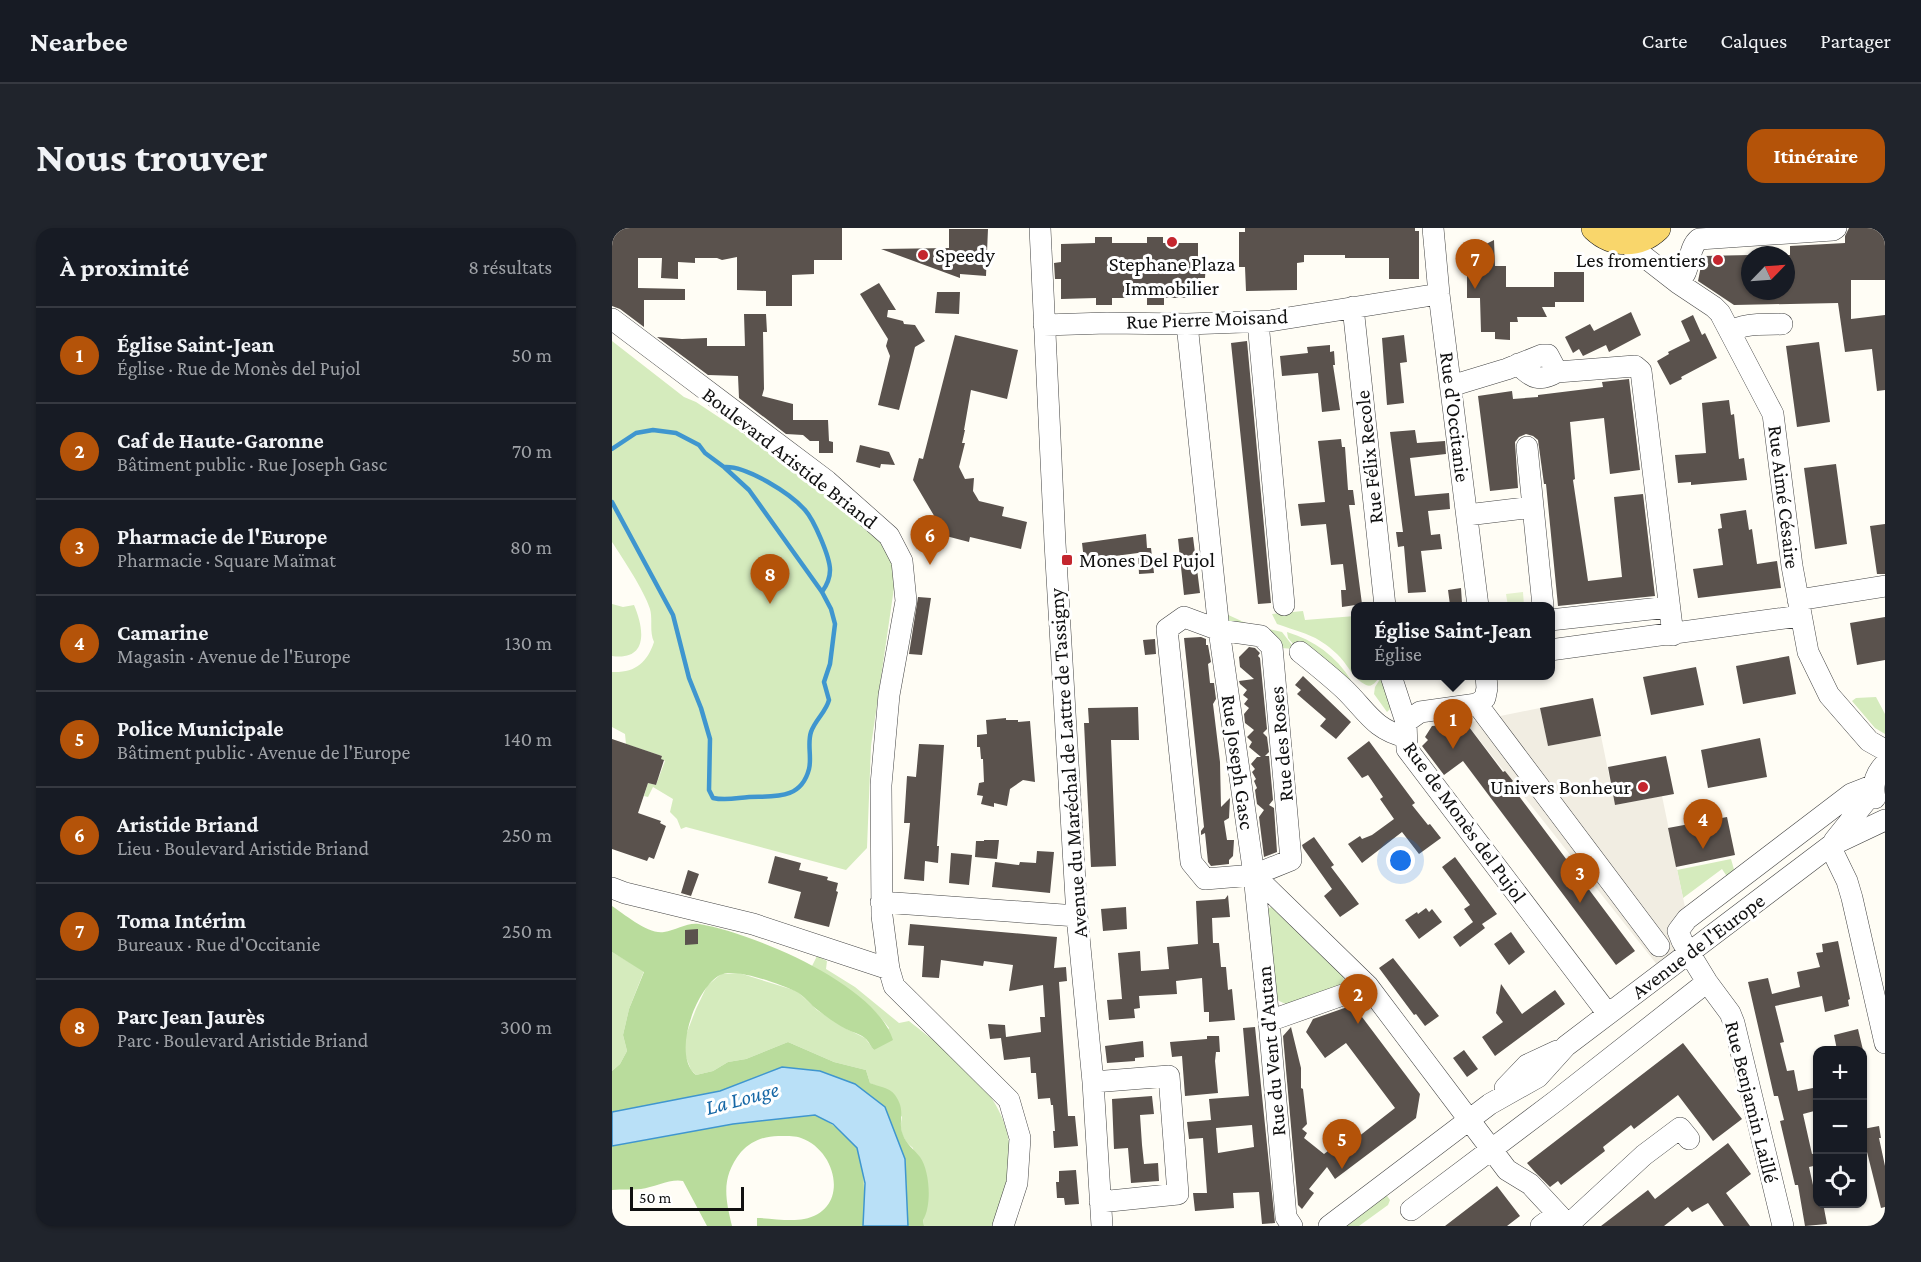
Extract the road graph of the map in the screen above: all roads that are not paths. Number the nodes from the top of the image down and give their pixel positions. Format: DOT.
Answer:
graph roads {
  1 [pos="1040,228"];
  2 [pos="1433,228"];
  3 [pos="1595,228"];
  4 [pos="1658,228"];
  5 [pos="1836,228"];
  6 [pos="1624,241"];
  7 [pos="1671,277"];
  8 [pos="1439,294"];
  9 [pos="1353,307"];
  10 [pos="612,319"];
  11 [pos="1258,322"];
  12 [pos="1186,324"];
  13 [pos="1782,324"];
  14 [pos="1044,326"];
  15 [pos="1730,332"];
  16 [pos="1451,386"];
  17 [pos="1527,447"];
  18 [pos="1533,507"];
  19 [pos="1467,515"];
  20 [pos="1885,586"];
  21 [pos="1385,602"];
  22 [pos="1478,602"];
  23 [pos="1543,602"];
  24 [pos="1284,605"];
  25 [pos="1669,607"];
  26 [pos="1799,608"];
  27 [pos="1555,620"];
  28 [pos="1219,630"];
  29 [pos="1673,634"];
  30 [pos="1555,649"];
  31 [pos="1300,652"];
  32 [pos="1392,680"];
  33 [pos="1486,680"];
  34 [pos="1477,704"];
  35 [pos="1406,730"];
  36 [pos="1877,746"];
  37 [pos="1877,778"];
  38 [pos="1885,812"];
  39 [pos="1885,820"];
  40 [pos="1830,846"];
  41 [pos="1254,875"];
  42 [pos="612,888"];
  43 [pos="881,902"];
  44 [pos="1077,916"];
  45 [pos="1659,946"];
  46 [pos="1689,953"];
  47 [pos="890,969"];
  48 [pos="1707,982"];
  49 [pos="1368,986"];
  50 [pos="1608,1014"];
  51 [pos="1269,1021"];
  52 [pos="1885,1043"];
  53 [pos="1093,1082"];
  54 [pos="1468,1121"];
  55 [pos="1689,1139"];
  56 [pos="1491,1149"];
  57 [pos="1100,1202"];
  58 [pos="1411,1210"];
  59 [pos="1559,1223"];
  60 [pos="1330,1225"];
  61 [pos="1004,1226"];
  62 [pos="1102,1226"];
  63 [pos="1292,1226"];
  64 [pos="1784,1226"];
  1 -- 14 [label="street, Avenue du Maréchal de Lattre de Tassigny"];
  2 -- 8 [label="street, Rue d'Occitanie"];
  3 -- 6 [label="main road"];
  4 -- 6 [label="main road"];
  4 -- 7 [label="street"];
  5 -- 7 [label="street"];
  6 -- 7 [label="street, Rue Aimé Césaire"];
  7 -- 15 [label="street, Rue Aimé Césaire"];
  8 -- 9 [label="street, Rue Pierre Moisand"];
  8 -- 16 [label="street, Rue d'Occitanie"];
  9 -- 11 [label="street, Rue Pierre Moisand"];
  9 -- 21 [label="street, Rue Félix Recole"];
  10 -- 43 [label="street, Boulevard Aristide Briand"];
  11 -- 12 [label="street, Rue Pierre Moisand"];
  11 -- 24 [label="street"];
  12 -- 14 [label="street, Rue Pierre Moisand"];
  12 -- 28 [label="street, Rue Joseph Gasc"];
  13 -- 15 [label="street"];
  14 -- 44 [label="street, Avenue du Maréchal de Lattre de Tassigny"];
  15 -- 26 [label="street, Rue Aimé Césaire"];
  16 -- 19 [label="street, Rue d'Occitanie"];
  16 -- 25 [label="street"];
  17 -- 18 [label="street"];
  18 -- 19 [label="street"];
  18 -- 23 [label="street"];
  19 -- 22 [label="street, Rue d'Occitanie"];
  20 -- 26 [label="street"];
  25 -- 27 [label="street"];
  25 -- 29 [label="street"];
  26 -- 29 [label="street"];
  26 -- 36 [label="street, Rue Aimé Césaire"];
  28 -- 41 [label="street, Rue Joseph Gasc"];
  28 -- 41 [label="street, Rue des Roses"];
  28 -- 41 [label="street"];
  29 -- 30 [label="street"];
  31 -- 35 [label="street, Rue de Monès del Pujol"];
  32 -- 35 [label="street"];
  33 -- 34 [label="street"];
  34 -- 35 [label="street"];
  34 -- 45 [label="street"];
  35 -- 50 [label="street, Rue de Monès del Pujol"];
  36 -- 37 [label="street, Rue Aimé Césaire"];
  37 -- 38 [label="street, Rue Aimé Césaire"];
  37 -- 40 [label="street, Avenue de l'Europe"];
  37 -- 46 [label="street, Rue Benjamin Laillé"];
  39 -- 40 [label="street, Avenue de l'Europe"];
  40 -- 46 [label="street, Avenue de l'Europe"];
  40 -- 52 [label="street"];
  41 -- 49 [label="street"];
  41 -- 51 [label="street, Rue du Vent d'Autan"];
  42 -- 47 [label="street"];
  43 -- 44 [label="street"];
  43 -- 47 [label="street, Boulevard Aristide Briand"];
  44 -- 53 [label="street, Avenue du Maréchal de Lattre de Tassigny"];
  46 -- 48 [label="street, Rue Benjamin Laillé"];
  46 -- 50 [label="street, Avenue de l'Europe"];
  47 -- 61 [label="street, Boulevard Aristide Briand"];
  48 -- 56 [label="street"];
  48 -- 64 [label="street, Rue Benjamin Laillé"];
  49 -- 51 [label="street"];
  49 -- 54 [label="street"];
  50 -- 54 [label="street, Avenue de l'Europe"];
  51 -- 63 [label="street, Rue du Vent d'Autan"];
  53 -- 57 [label="street, Avenue du Maréchal de Lattre de Tassigny"];
  53 -- 57 [label="street"];
  54 -- 56 [label="street"];
  54 -- 60 [label="street, Avenue de l'Europe"];
  55 -- 59 [label="street"];
  56 -- 58 [label="street"];
  56 -- 59 [label="street"];
  57 -- 62 [label="street, Avenue du Maréchal de Lattre de Tassigny"];
}
